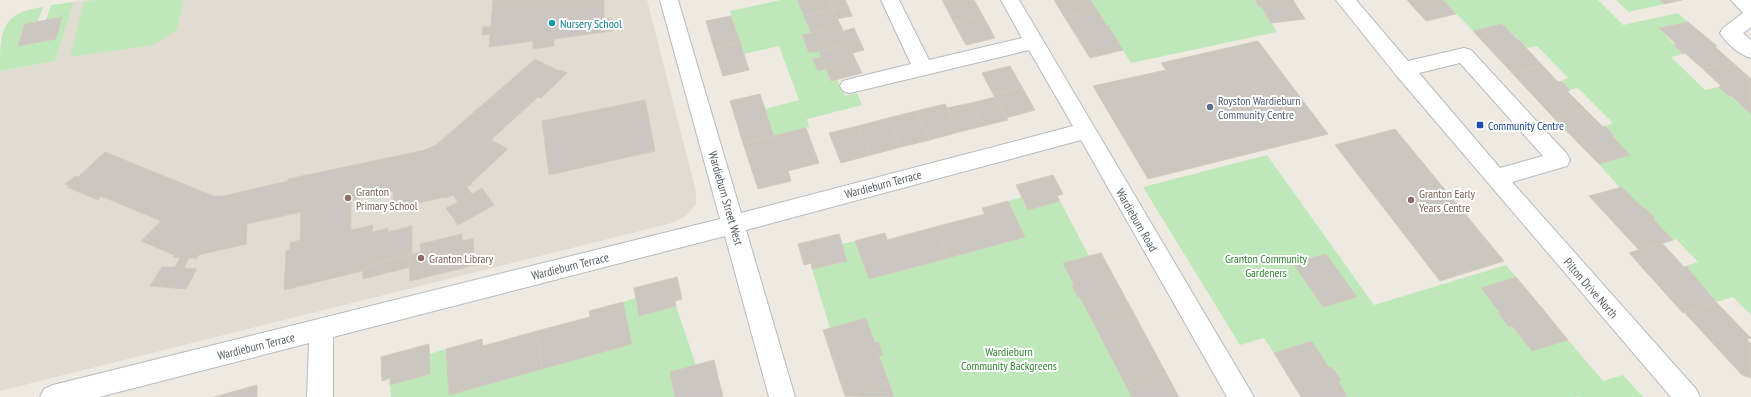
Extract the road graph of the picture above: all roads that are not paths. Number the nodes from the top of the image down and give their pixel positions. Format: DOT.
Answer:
graph roads {
  1 [pos="669,0"];
  2 [pos="890,0"];
  3 [pos="1010,0"];
  4 [pos="1345,0"];
  5 [pos="1740,0"];
  6 [pos="1751,10"];
  7 [pos="1751,17"];
  8 [pos="1035,42"];
  9 [pos="1751,51"];
  10 [pos="923,68"];
  11 [pos="1403,70"];
  12 [pos="850,86"];
  13 [pos="1085,131"];
  14 [pos="1496,178"];
  15 [pos="733,224"];
  16 [pos="321,329"];
  17 [pos="54,397"];
  18 [pos="320,397"];
  19 [pos="782,397"];
  20 [pos="1241,397"];
  21 [pos="1687,397"];
  1 -- 15 [label="street, Wardieburn Street West"];
  2 -- 10 [label="street"];
  3 -- 8 [label="street, Wardieburn Road"];
  4 -- 11 [label="street, Pilton Drive North"];
  5 -- 6 [label="street"];
  7 -- 9 [label="street"];
  8 -- 10 [label="street"];
  8 -- 13 [label="street, Wardieburn Road"];
  10 -- 12 [label="street"];
  11 -- 14 [label="street, Pilton Drive North"];
  11 -- 14 [label="street"];
  13 -- 15 [label="street, Wardieburn Terrace"];
  13 -- 20 [label="street, Wardieburn Road"];
  14 -- 21 [label="street, Pilton Drive North"];
  15 -- 16 [label="street, Wardieburn Terrace"];
  15 -- 19 [label="street, Wardieburn Street West"];
  16 -- 17 [label="street, Wardieburn Terrace"];
  16 -- 18 [label="street"];
}
